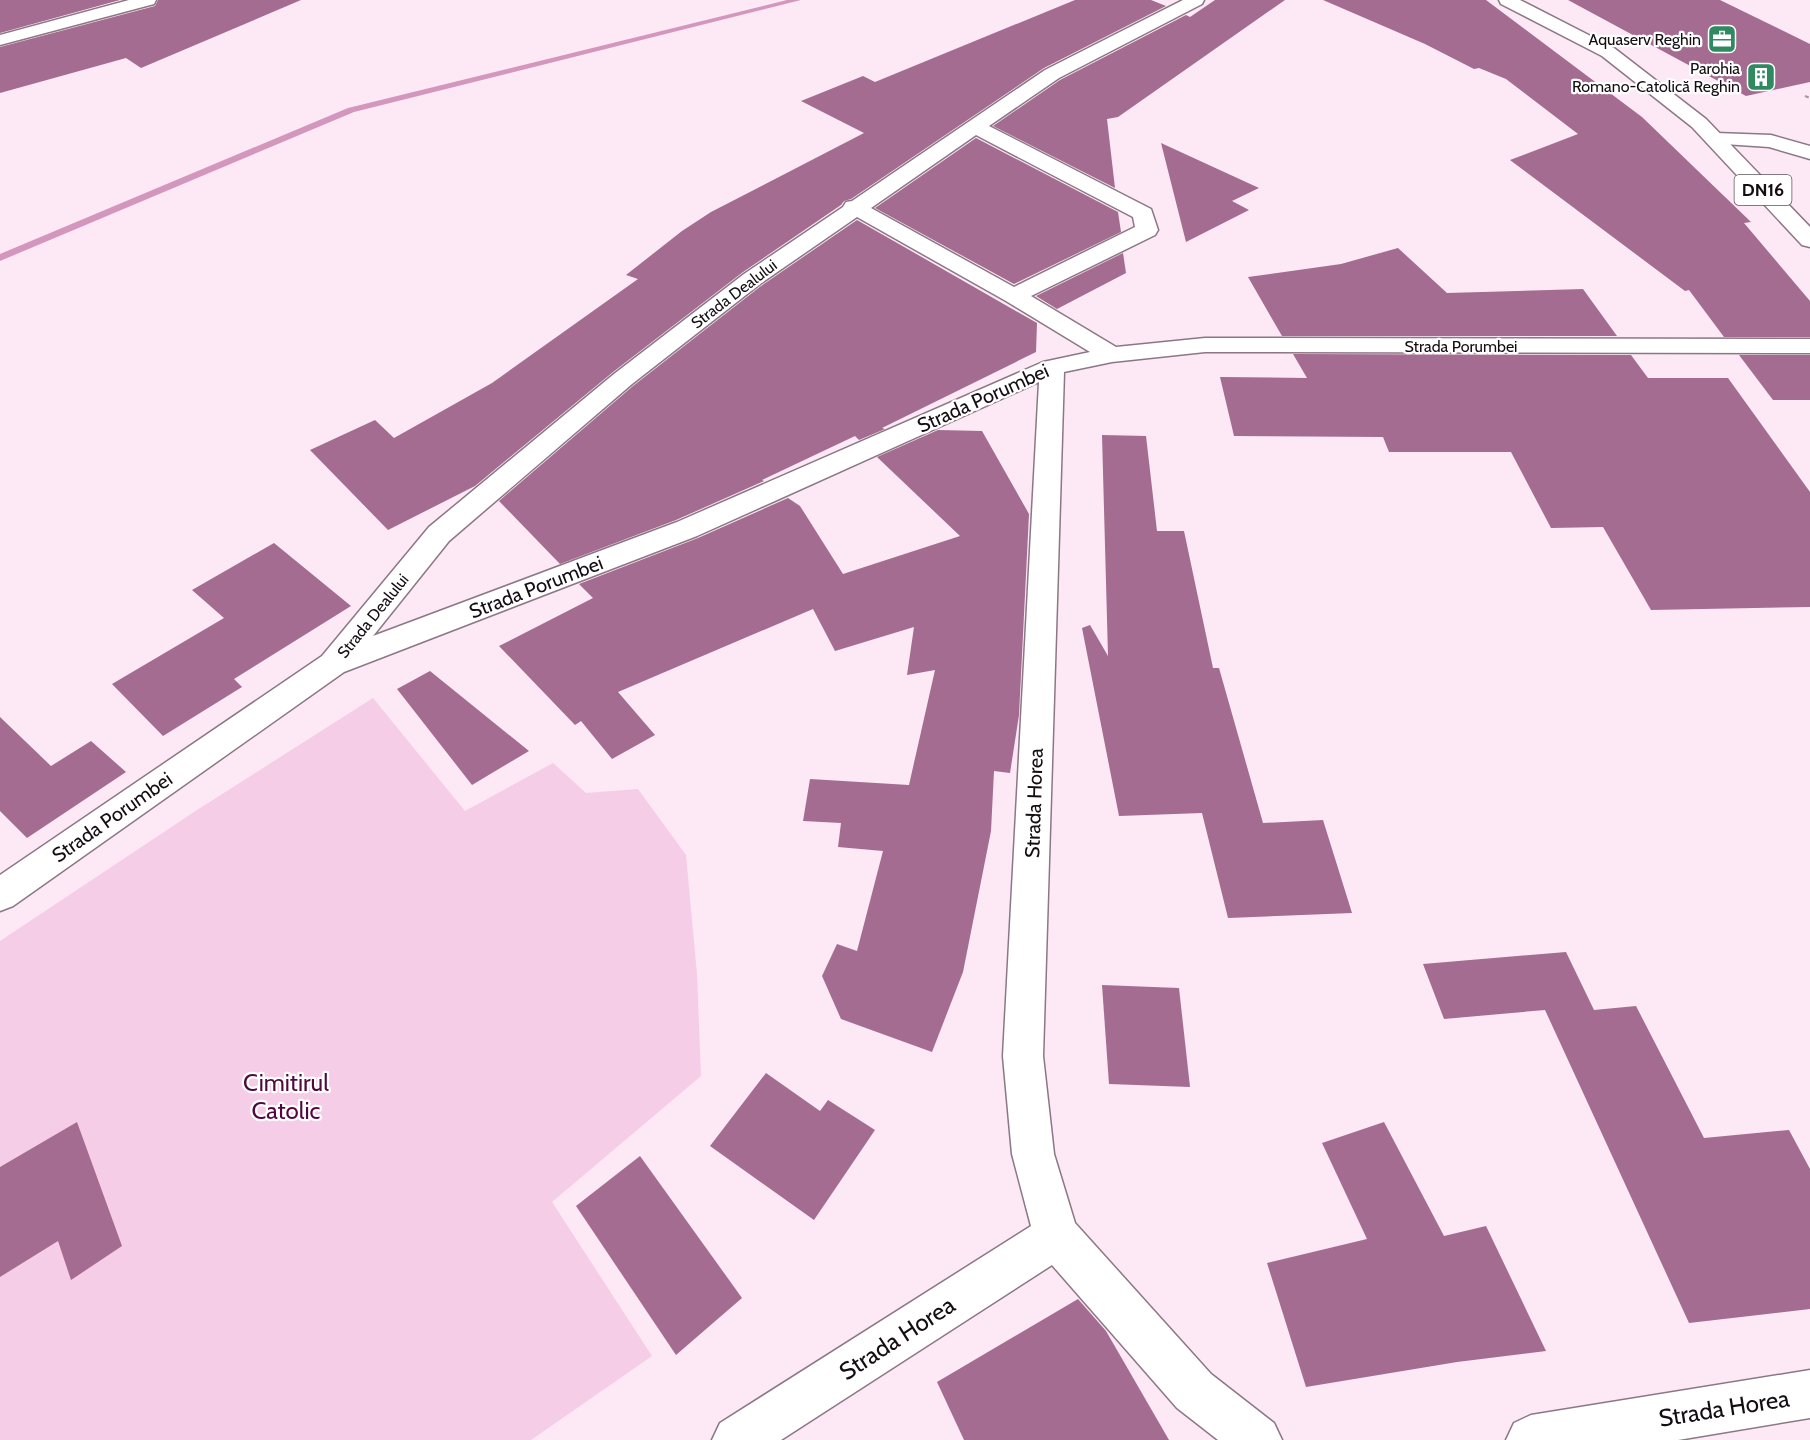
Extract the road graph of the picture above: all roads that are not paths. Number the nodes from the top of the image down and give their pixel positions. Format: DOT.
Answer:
graph roads {
  1 [pos="148,0"];
  2 [pos="1196,0"];
  3 [pos="1506,0"];
  4 [pos="0,40"];
  5 [pos="975,127"];
  6 [pos="1716,139"];
  7 [pos="1810,153"];
  8 [pos="854,207"];
  9 [pos="1810,240"];
  10 [pos="1014,296"];
  11 [pos="1810,346"];
  12 [pos="1112,354"];
  13 [pos="1053,367"];
  14 [pos="333,664"];
  15 [pos="0,895"];
  16 [pos="1056,1236"];
  17 [pos="1810,1394"];
  18 [pos="737,1440"];
  19 [pos="1257,1440"];
  20 [pos="1531,1440"];
  1 -- 4 [label="main road"];
  2 -- 5 [label="main road, Strada Dealului"];
  3 -- 6 [label="main road, DN16"];
  5 -- 8 [label="main road, Strada Dealului"];
  5 -- 10 [label="main road"];
  6 -- 7 [label="main road"];
  6 -- 9 [label="main road, DN16"];
  8 -- 10 [label="main road"];
  8 -- 14 [label="main road, Strada Dealului"];
  10 -- 12 [label="main road"];
  11 -- 12 [label="main road, Strada Porumbei"];
  12 -- 13 [label="main road, Strada Porumbei"];
  13 -- 14 [label="main road, Strada Porumbei"];
  13 -- 16 [label="main road, Strada Horea"];
  14 -- 15 [label="main road, Strada Porumbei"];
  16 -- 18 [label="main road, Strada Horea"];
  16 -- 19 [label="main road, Strada Horea"];
  17 -- 20 [label="main road, Strada Horea"];
}
